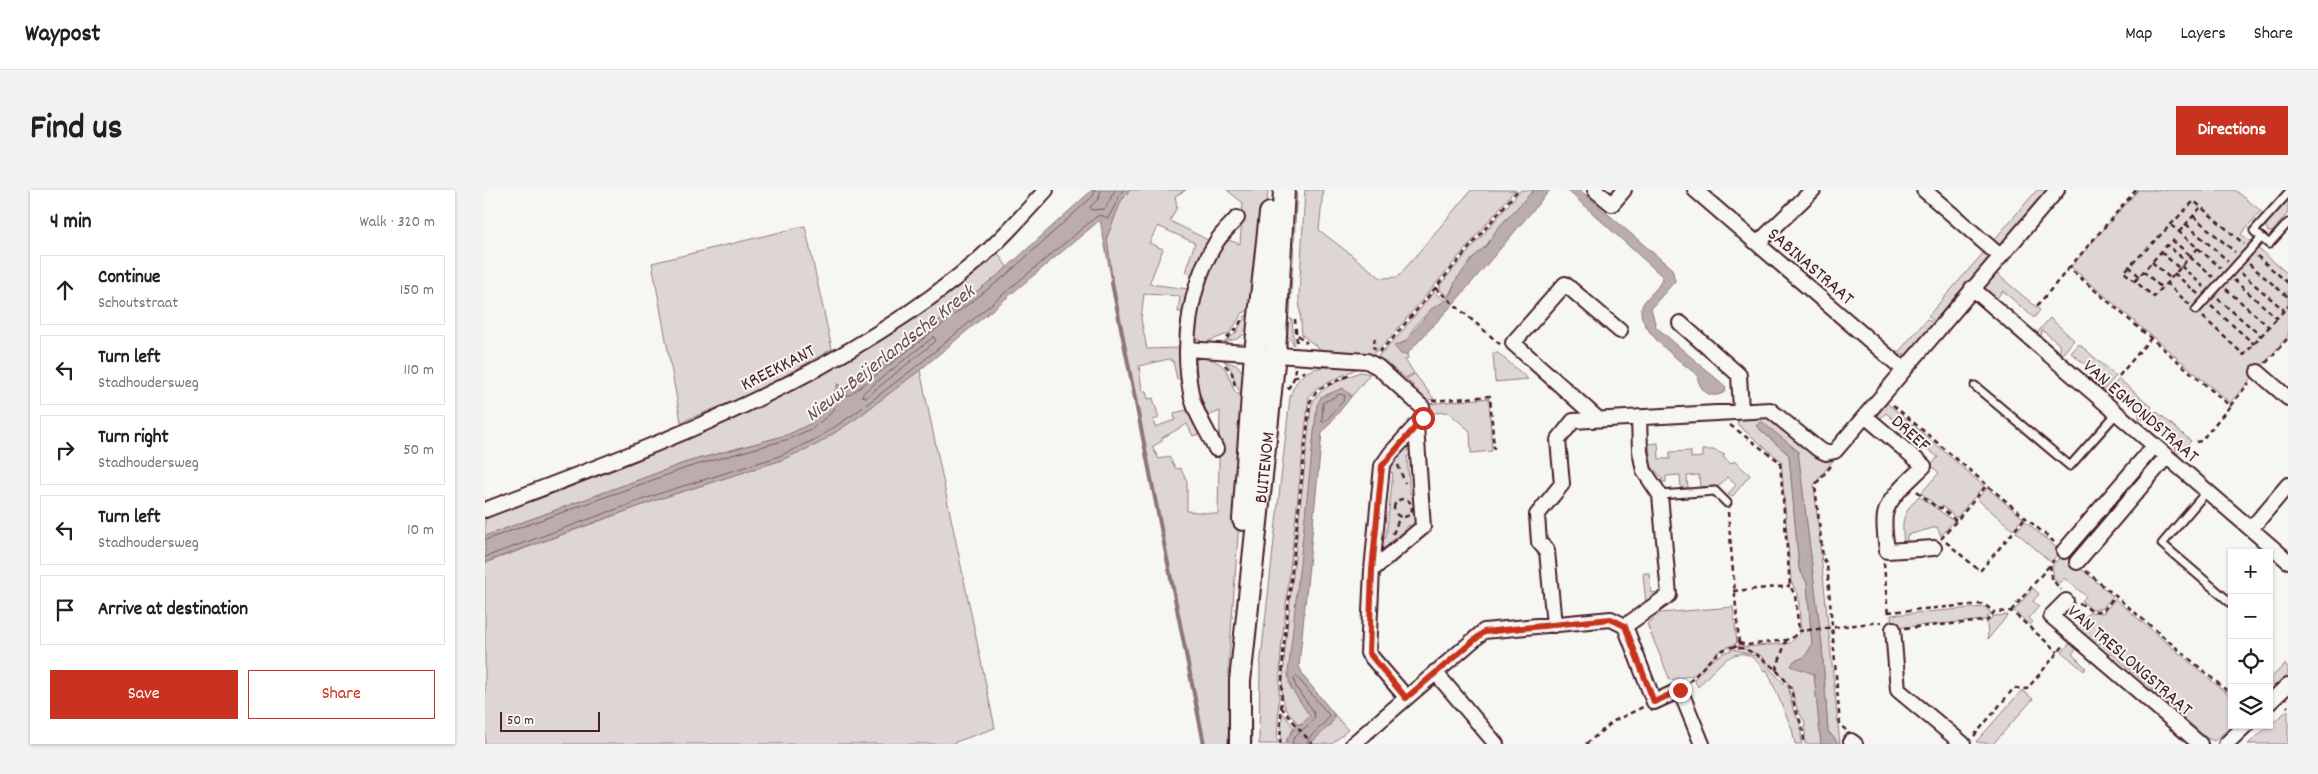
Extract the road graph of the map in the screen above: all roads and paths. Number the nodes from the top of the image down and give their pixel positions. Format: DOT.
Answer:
graph roads {
  1 [pos="1046,190"];
  2 [pos="1273,190"];
  3 [pos="1284,190"];
  4 [pos="1518,190"];
  5 [pos="1595,190"];
  6 [pos="1624,190"];
  7 [pos="1695,190"];
  8 [pos="1813,190"];
  9 [pos="1924,190"];
  10 [pos="2057,190"];
  11 [pos="2136,190"];
  12 [pos="2288,193"];
  13 [pos="2201,206"];
  14 [pos="1237,218"];
  15 [pos="2288,223"];
  16 [pos="2179,232"];
  17 [pos="2261,238"];
  18 [pos="2172,240"];
  19 [pos="1758,243"];
  20 [pos="2198,248"];
  21 [pos="2250,250"];
  22 [pos="2161,252"];
  23 [pos="2000,256"];
  24 [pos="2190,256"];
  25 [pos="2185,261"];
  26 [pos="2152,262"];
  27 [pos="2129,266"];
  28 [pos="2180,267"];
  29 [pos="2069,268"];
  30 [pos="2143,271"];
  31 [pos="2175,274"];
  32 [pos="2139,276"];
  33 [pos="2171,278"];
  34 [pos="2135,281"];
  35 [pos="2166,283"];
  36 [pos="2288,283"];
  37 [pos="2220,284"];
  38 [pos="1435,288"];
  39 [pos="1972,288"];
  40 [pos="2161,288"];
  41 [pos="2211,293"];
  42 [pos="2205,300"];
  43 [pos="2037,306"];
  44 [pos="2196,310"];
  45 [pos="2277,318"];
  46 [pos="1680,323"];
  47 [pos="2269,327"];
  48 [pos="1620,331"];
  49 [pos="2261,336"];
  50 [pos="1375,338"];
  51 [pos="2151,338"];
  52 [pos="2288,338"];
  53 [pos="1513,343"];
  54 [pos="2254,344"];
  55 [pos="1187,349"];
  56 [pos="1379,352"];
  57 [pos="1265,354"];
  58 [pos="1367,361"];
  59 [pos="1904,370"];
  60 [pos="2258,372"];
  61 [pos="2119,376"];
  62 [pos="1975,386"];
  63 [pos="2288,398"];
  64 [pos="1419,404"];
  65 [pos="2230,406"];
  66 [pos="1741,410"];
  67 [pos="1713,412"];
  68 [pos="2117,413"];
  69 [pos="1865,416"];
  70 [pos="1639,417"];
  71 [pos="1599,419"];
  72 [pos="1416,426"];
  73 [pos="2196,442"];
  74 [pos="2154,446"];
  75 [pos="1216,449"];
  76 [pos="1494,449"];
  77 [pos="1391,453"];
  78 [pos="2167,456"];
  79 [pos="1836,460"];
  80 [pos="1907,483"];
  81 [pos="1987,485"];
  82 [pos="2288,485"];
  83 [pos="1407,487"];
  84 [pos="2207,491"];
  85 [pos="1407,493"];
  86 [pos="1661,495"];
  87 [pos="1405,500"];
  88 [pos="1727,503"];
  89 [pos="485,510"];
  90 [pos="1400,516"];
  91 [pos="2025,518"];
  92 [pos="1956,521"];
  93 [pos="2251,529"];
  94 [pos="1938,543"];
  95 [pos="1375,546"];
  96 [pos="1887,551"];
  97 [pos="2064,551"];
  98 [pos="2288,561"];
  99 [pos="2077,562"];
  100 [pos="1372,570"];
  101 [pos="1790,586"];
  102 [pos="1733,591"];
  103 [pos="2066,601"];
  104 [pos="2228,601"];
  105 [pos="2011,611"];
  106 [pos="1888,612"];
  107 [pos="1994,612"];
  108 [pos="1554,624"];
  109 [pos="1625,626"];
  110 [pos="1891,626"];
  111 [pos="1833,628"];
  112 [pos="1799,631"];
  113 [pos="2073,635"];
  114 [pos="1786,640"];
  115 [pos="1739,642"];
  116 [pos="1734,647"];
  117 [pos="2058,652"];
  118 [pos="1776,670"];
  119 [pos="1435,672"];
  120 [pos="2288,684"];
  121 [pos="1680,690"];
  122 [pos="1406,698"];
  123 [pos="2273,699"];
  124 [pos="1654,702"];
  125 [pos="1280,706"];
  126 [pos="2242,729"];
  127 [pos="1853,742"];
  128 [pos="1967,742"];
  129 [pos="1232,744"];
  130 [pos="1240,744"];
  131 [pos="1280,744"];
  132 [pos="1312,744"];
  133 [pos="1353,744"];
  134 [pos="1496,744"];
  135 [pos="1586,744"];
  136 [pos="1702,744"];
  137 [pos="1804,744"];
  138 [pos="2200,744"];
  139 [pos="2226,744"];
  1 -- 89 [label="street, KREEKKANT"];
  2 -- 57 [label="main road, BUITENOM"];
  3 -- 57 [label="main road, BUITENOM"];
  4 -- 38 [label="path"];
  5 -- 6 [label="street"];
  7 -- 19 [label="street, SABINASTRAAT"];
  8 -- 19 [label="street"];
  9 -- 23 [label="street"];
  10 -- 23 [label="street"];
  11 -- 29 [label="path"];
  12 -- 17 [label="lane"];
  13 -- 16 [label="path"];
  13 -- 21 [label="path"];
  13 -- 27 [label="path"];
  14 -- 55 [label="street"];
  15 -- 17 [label="lane"];
  17 -- 21 [label="lane"];
  18 -- 24 [label="path"];
  19 -- 59 [label="street, SABINASTRAAT"];
  20 -- 24 [label="path"];
  21 -- 36 [label="path"];
  21 -- 37 [label="lane"];
  22 -- 25 [label="path"];
  22 -- 26 [label="path"];
  22 -- 28 [label="path"];
  23 -- 39 [label="street"];
  24 -- 25 [label="path"];
  24 -- 37 [label="path"];
  25 -- 28 [label="path"];
  26 -- 30 [label="path"];
  26 -- 33 [label="path"];
  27 -- 32 [label="path"];
  27 -- 34 [label="path"];
  28 -- 31 [label="path"];
  28 -- 41 [label="path"];
  29 -- 43 [label="path"];
  29 -- 51 [label="path"];
  30 -- 32 [label="path"];
  30 -- 40 [label="path"];
  31 -- 33 [label="path"];
  31 -- 42 [label="path"];
  32 -- 34 [label="path"];
  33 -- 35 [label="path"];
  34 -- 40 [label="path"];
  35 -- 40 [label="path"];
  35 -- 44 [label="path"];
  37 -- 41 [label="lane"];
  37 -- 47 [label="path"];
  38 -- 53 [label="path"];
  38 -- 56 [label="path"];
  39 -- 59 [label="street"];
  39 -- 68 [label="street, VAN EGMONDSTRAAT"];
  41 -- 42 [label="lane"];
  41 -- 49 [label="path"];
  42 -- 44 [label="lane"];
  42 -- 54 [label="path"];
  44 -- 54 [label="path"];
  45 -- 47 [label="path"];
  46 -- 66 [label="street"];
  47 -- 49 [label="path"];
  48 -- 53 [label="street"];
  49 -- 54 [label="path"];
  50 -- 56 [label="path"];
  51 -- 61 [label="path"];
  51 -- 65 [label="path"];
  52 -- 60 [label="path"];
  53 -- 71 [label="street"];
  55 -- 57 [label="street"];
  55 -- 75 [label="street"];
  56 -- 58 [label="path"];
  57 -- 58 [label="street"];
  57 -- 129 [label="main road, BUITENOM"];
  57 -- 130 [label="main road, BUITENOM"];
  58 -- 64 [label="street"];
  58 -- 125 [label="path"];
  59 -- 69 [label="street"];
  60 -- 63 [label="street"];
  60 -- 65 [label="path"];
  62 -- 68 [label="lane"];
  64 -- 72 [label="street"];
  64 -- 76 [label="path"];
  65 -- 73 [label="path"];
  66 -- 67 [label="street, DREEF"];
  66 -- 69 [label="street, DREEF"];
  67 -- 70 [label="street, DREEF"];
  67 -- 101 [label="path"];
  68 -- 74 [label="street, VAN EGMONDSTRAAT"];
  69 -- 80 [label="street, DREEF"];
  70 -- 71 [label="street, DREEF"];
  70 -- 86 [label="street"];
  71 -- 108 [label="street, DREEF"];
  72 -- 77 [label="street"];
  72 -- 100 [label="street"];
  74 -- 78 [label="street, VAN EGMONDSTRAAT"];
  74 -- 97 [label="street"];
  77 -- 83 [label="path"];
  77 -- 95 [label="street"];
  78 -- 84 [label="street, VAN EGMONDSTRAAT"];
  78 -- 99 [label="street"];
  79 -- 111 [label="path"];
  80 -- 92 [label="path"];
  80 -- 96 [label="street, DREEF"];
  81 -- 92 [label="path"];
  82 -- 93 [label="street"];
  84 -- 93 [label="street, VAN EGMONDSTRAAT"];
  84 -- 104 [label="lane"];
  85 -- 87 [label="path"];
  86 -- 88 [label="lane"];
  86 -- 109 [label="street"];
  87 -- 90 [label="path"];
  87 -- 90 [label="path"];
  88 -- 102 [label="path"];
  90 -- 95 [label="path"];
  91 -- 94 [label="path"];
  92 -- 94 [label="path"];
  93 -- 98 [label="street, VAN EGMONDSTRAAT"];
  94 -- 96 [label="street"];
  95 -- 100 [label="street"];
  96 -- 106 [label="path"];
  97 -- 105 [label="path"];
  100 -- 122 [label="street"];
  101 -- 102 [label="path"];
  101 -- 112 [label="path"];
  102 -- 115 [label="path"];
  103 -- 113 [label="street, VAN TRESLONGSTRAAT"];
  105 -- 107 [label="path"];
  105 -- 117 [label="path"];
  106 -- 107 [label="path"];
  106 -- 110 [label="path"];
  107 -- 110 [label="path"];
  108 -- 109 [label="street"];
  108 -- 119 [label="street"];
  109 -- 124 [label="street"];
  110 -- 111 [label="path"];
  110 -- 128 [label="street"];
  111 -- 112 [label="path"];
  111 -- 127 [label="path"];
  112 -- 114 [label="path"];
  113 -- 117 [label="path"];
  113 -- 138 [label="street, VAN TRESLONGSTRAAT"];
  114 -- 115 [label="path"];
  114 -- 118 [label="path"];
  115 -- 116 [label="path"];
  116 -- 118 [label="path"];
  116 -- 121 [label="path"];
  117 -- 128 [label="path"];
  118 -- 137 [label="path"];
  119 -- 122 [label="street"];
  119 -- 134 [label="street"];
  120 -- 123 [label="street"];
  121 -- 124 [label="street"];
  121 -- 136 [label="street"];
  122 -- 133 [label="street"];
  124 -- 135 [label="path"];
  125 -- 131 [label="path"];
  125 -- 132 [label="path"];
  126 -- 139 [label="street"];
}
